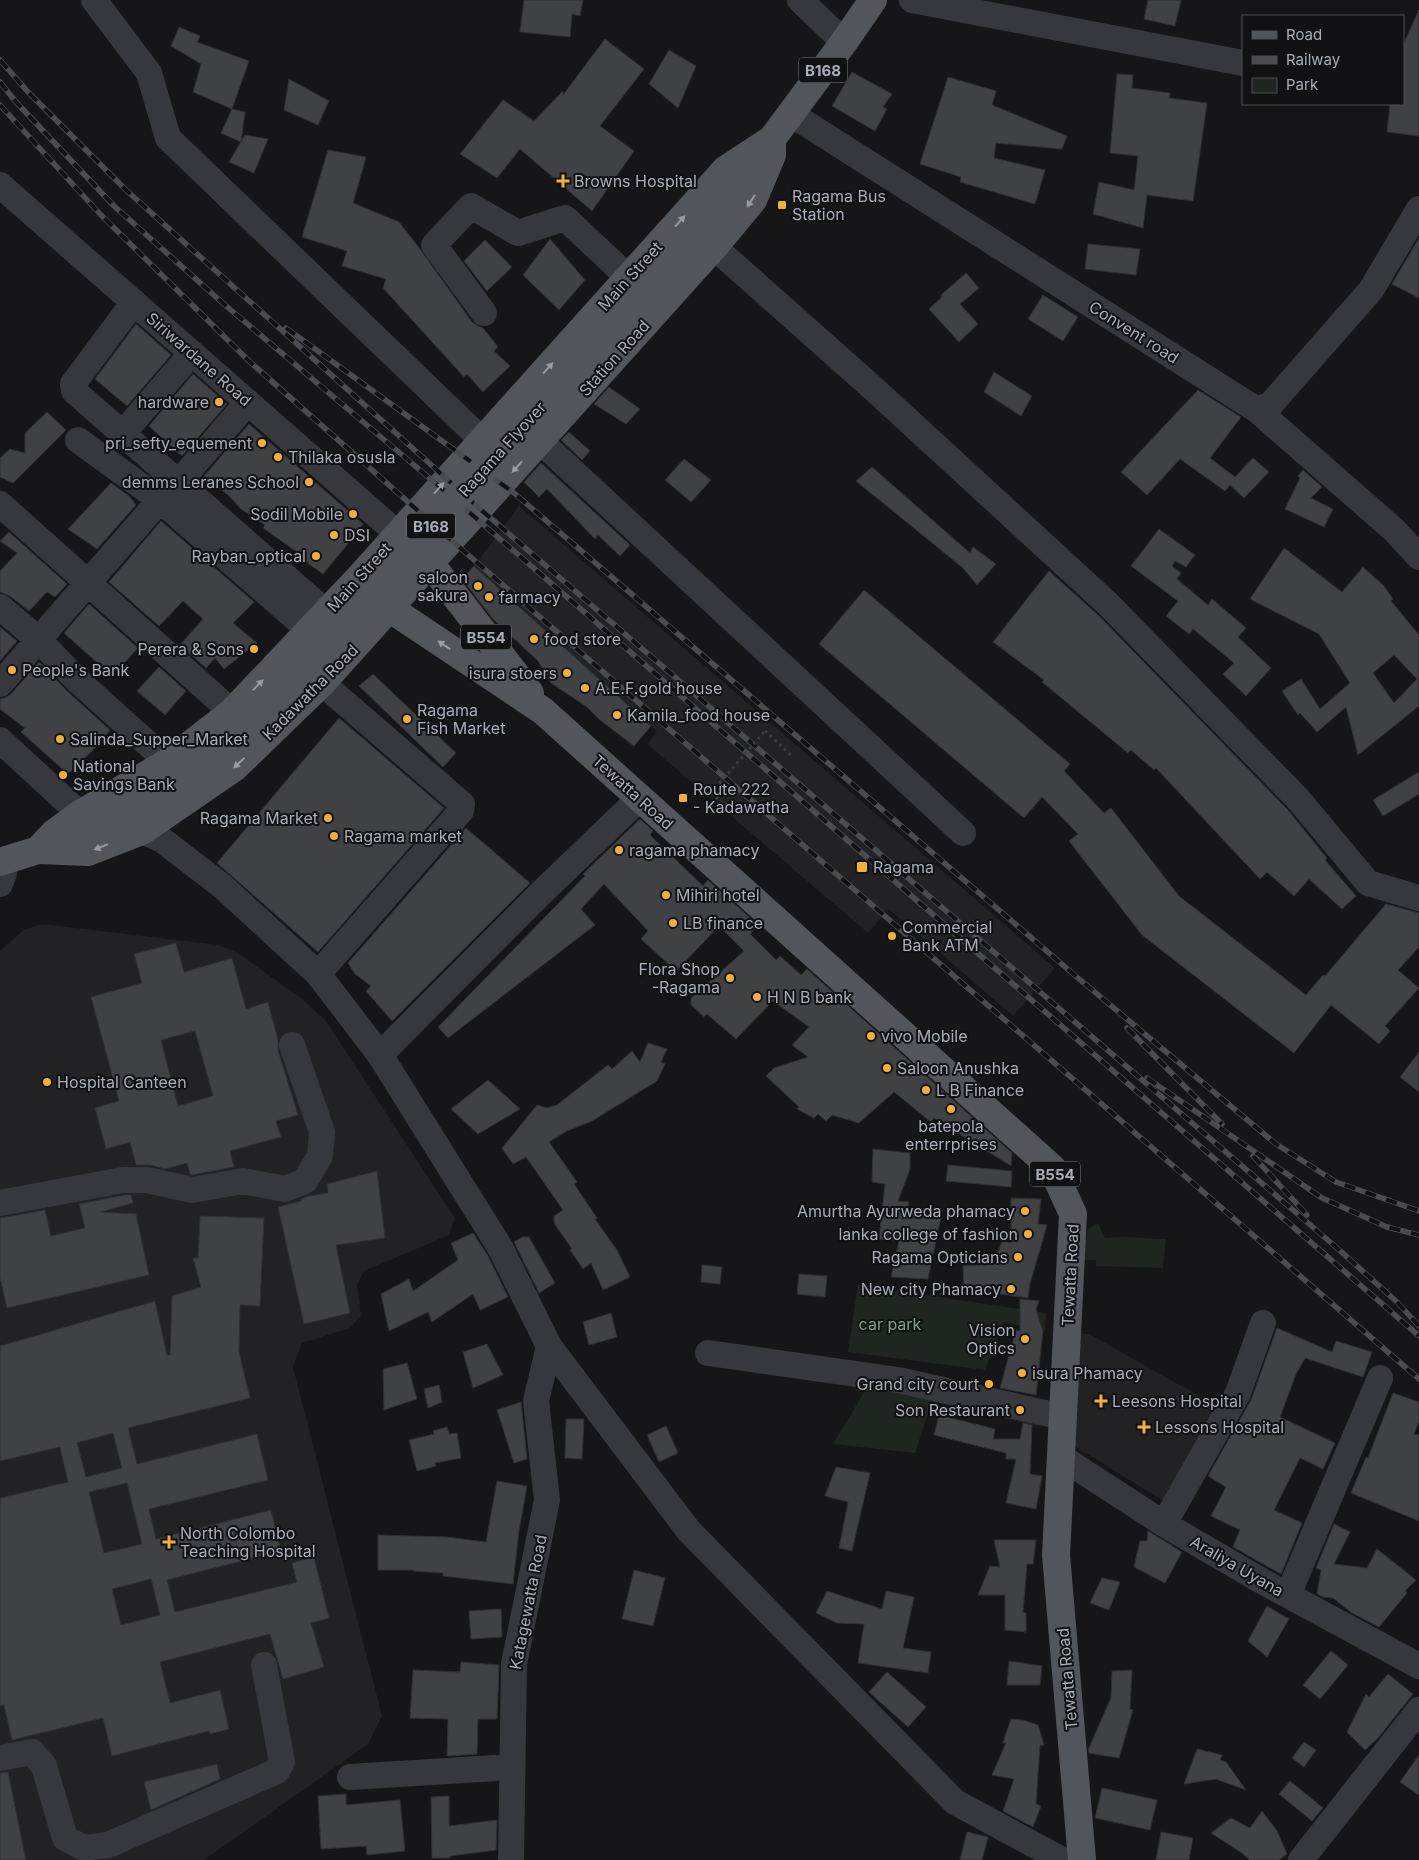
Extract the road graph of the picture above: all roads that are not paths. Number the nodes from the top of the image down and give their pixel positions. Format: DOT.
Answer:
graph roads {
  1 [pos="94,0"];
  2 [pos="800,0"];
  3 [pos="873,0"];
  4 [pos="912,0"];
  5 [pos="844,42"];
  6 [pos="1242,63"];
  7 [pos="791,114"];
  8 [pos="772,139"];
  9 [pos="0,185"];
  10 [pos="1419,209"];
  11 [pos="714,248"];
  12 [pos="629,278"];
  13 [pos="134,302"];
  14 [pos="484,313"];
  15 [pos="192,353"];
  16 [pos="248,402"];
  17 [pos="1257,410"];
  18 [pos="123,433"];
  19 [pos="78,440"];
  20 [pos="482,440"];
  21 [pos="540,441"];
  22 [pos="179,482"];
  23 [pos="160,500"];
  24 [pos="0,504"];
  25 [pos="398,534"];
  26 [pos="1419,557"];
  27 [pos="430,563"];
  28 [pos="357,580"];
  29 [pos="89,583"];
  30 [pos="0,607"];
  31 [pos="390,608"];
  32 [pos="319,622"];
  33 [pos="39,640"];
  34 [pos="322,683"];
  35 [pos="0,684"];
  36 [pos="543,710"];
  37 [pos="232,712"];
  38 [pos="0,740"];
  39 [pos="168,762"];
  40 [pos="640,798"];
  41 [pos="80,814"];
  42 [pos="142,831"];
  43 [pos="963,833"];
  44 [pos="38,850"];
  45 [pos="2,869"];
  46 [pos="1419,898"];
  47 [pos="318,974"];
  48 [pos="292,1045"];
  49 [pos="380,1055"];
  50 [pos="0,1204"];
  51 [pos="1263,1323"];
  52 [pos="549,1346"];
  53 [pos="708,1352"];
  54 [pos="1380,1378"];
  55 [pos="1063,1417"];
  56 [pos="1061,1457"];
  57 [pos="1164,1524"];
  58 [pos="1288,1595"];
  59 [pos="264,1665"];
  60 [pos="1419,1666"];
  61 [pos="1419,1710"];
  62 [pos="0,1758"];
  63 [pos="512,1767"];
  64 [pos="350,1777"];
  65 [pos="511,1860"];
  66 [pos="1062,1860"];
  67 [pos="1082,1860"];
  68 [pos="1300,1860"];
  1 -- 20 [label="street"];
  2 -- 5 [label="street"];
  3 -- 5 [label="main road, B168"];
  4 -- 6 [label="street"];
  5 -- 7 [label="main road, B168"];
  7 -- 8 [label="main road, B168"];
  7 -- 17 [label="street, Convent road"];
  8 -- 11 [label="main road, Station Road / B168, one-way"];
  12 -- 8 [label="main road, Main Street / B168, one-way"];
  8 -- 44 [label="main road, Ragama Flyover / B168, bridge"];
  9 -- 13 [label="street, Siriwardane Road"];
  10 -- 17 [label="street"];
  11 -- 21 [label="main road, Station Road / B168"];
  11 -- 46 [label="street"];
  12 -- 14 [label="street"];
  20 -- 12 [label="main road, Main Street / B168, one-way"];
  13 -- 15 [label="street, Siriwardane Road"];
  13 -- 18 [label="street"];
  15 -- 16 [label="street, Siriwardane Road"];
  15 -- 18 [label="street"];
  16 -- 22 [label="street"];
  16 -- 25 [label="street, Siriwardane Road"];
  17 -- 26 [label="street, Convent road"];
  18 -- 22 [label="street"];
  19 -- 23 [label="street"];
  25 -- 20 [label="main road, Main Street / B168, one-way"];
  21 -- 27 [label="main road, Station Road / B168, one-way"];
  21 -- 43 [label="street"];
  22 -- 32 [label="street"];
  23 -- 29 [label="street"];
  23 -- 32 [label="street"];
  24 -- 29 [label="street"];
  25 -- 27 [label="main road, Tewatta Road"];
  25 -- 28 [label="main road, Main Street / B168"];
  27 -- 31 [label="main road, Kadawatha Road / B168"];
  27 -- 36 [label="main road, Tewatta Road / B554"];
  28 -- 31 [label="main road, Tewatta Road"];
  28 -- 32 [label="main road, Main Street / B168"];
  29 -- 33 [label="street"];
  29 -- 37 [label="street"];
  30 -- 33 [label="street"];
  31 -- 34 [label="main road, Kadawatha Road / B168"];
  36 -- 31 [label="main road, Tewatta Road / B554, one-way"];
  37 -- 32 [label="main road, Main Street / B168, one-way"];
  33 -- 35 [label="street"];
  33 -- 39 [label="street"];
  34 -- 42 [label="main road, Kadawatha Road / B168, one-way"];
  34 -- 47 [label="street"];
  36 -- 40 [label="main road, Tewatta Road / B554"];
  37 -- 39 [label="main road, Main Street / B168"];
  38 -- 41 [label="street"];
  39 -- 41 [label="main road, Main Street / B168"];
  40 -- 49 [label="street"];
  40 -- 55 [label="main road, Tewatta Road / B554"];
  41 -- 44 [label="main road, Main Street / B168"];
  42 -- 44 [label="main road, Kadawatha Road / B168, one-way"];
  42 -- 47 [label="street"];
  44 -- 45 [label="main road, B168"];
  47 -- 49 [label="street"];
  48 -- 50 [label="street"];
  49 -- 52 [label="street"];
  51 -- 57 [label="street"];
  52 -- 63 [label="street, Katagewatta Road"];
  52 -- 66 [label="street"];
  53 -- 55 [label="street"];
  54 -- 58 [label="street"];
  55 -- 56 [label="main road, Tewatta Road / B554"];
  56 -- 57 [label="street, Araliya Uyana"];
  56 -- 67 [label="main road, Tewatta Road / B554"];
  57 -- 58 [label="street, Araliya Uyana"];
  58 -- 60 [label="street, Araliya Uyana"];
  59 -- 62 [label="street"];
  61 -- 68 [label="street"];
  63 -- 64 [label="street"];
  63 -- 65 [label="street, Katagewatta Road"];
}
